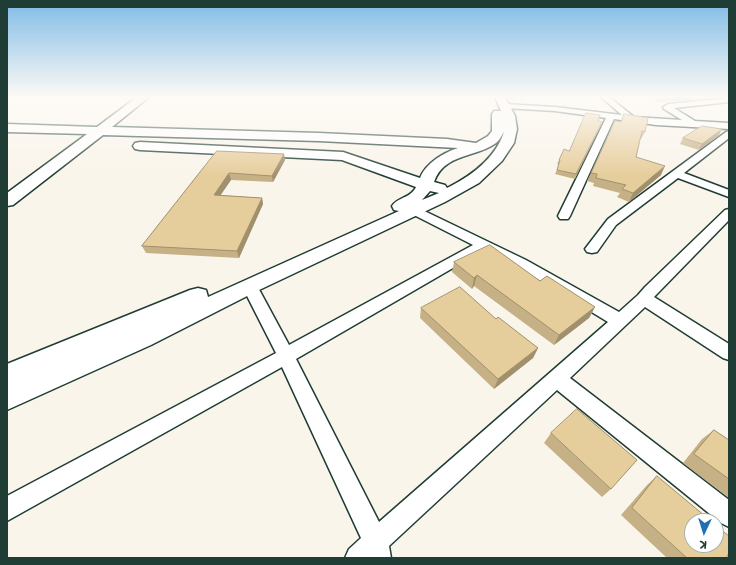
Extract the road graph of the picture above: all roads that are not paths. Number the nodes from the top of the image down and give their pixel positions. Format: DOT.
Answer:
graph roads {
  1 [pos="100,123"];
  2 [pos="103,123"];
  3 [pos="498,123"];
  4 [pos="510,123"];
  5 [pos="608,123"];
  6 [pos="698,123"];
  7 [pos="729,126"];
  8 [pos="7,128"];
  9 [pos="729,134"];
  10 [pos="81,138"];
  11 [pos="105,144"];
  12 [pos="128,146"];
  13 [pos="477,146"];
  14 [pos="500,154"];
  15 [pos="677,174"];
  16 [pos="424,185"];
  17 [pos="7,189"];
  18 [pos="454,190"];
  19 [pos="729,194"];
  20 [pos="7,201"];
  21 [pos="414,210"];
  22 [pos="729,213"];
  23 [pos="564,216"];
  24 [pos="484,244"];
  25 [pos="592,249"];
  26 [pos="250,286"];
  27 [pos="644,299"];
  28 [pos="620,321"];
  29 [pos="729,353"];
  30 [pos="286,356"];
  31 [pos="7,376"];
  32 [pos="557,379"];
  33 [pos="7,398"];
  34 [pos="7,509"];
  35 [pos="729,515"];
  36 [pos="377,550"];
  37 [pos="358,558"];
  1 -- 10 [label="street"];
  2 -- 10 [label="street"];
  3 -- 13 [label="street"];
  4 -- 14 [label="street"];
  5 -- 23 [label="street"];
  6 -- 7 [label="street"];
  8 -- 10 [label="street"];
  9 -- 15 [label="street"];
  10 -- 11 [label="street"];
  10 -- 13 [label="street"];
  10 -- 17 [label="street"];
  10 -- 20 [label="street"];
  12 -- 16 [label="street"];
  13 -- 14 [label="street"];
  13 -- 16 [label="street"];
  14 -- 18 [label="street"];
  15 -- 19 [label="street"];
  15 -- 25 [label="street"];
  16 -- 18 [label="street"];
  16 -- 31 [label="street"];
  18 -- 21 [label="street"];
  21 -- 24 [label="street"];
  21 -- 26 [label="street"];
  22 -- 27 [label="street"];
  24 -- 28 [label="street"];
  24 -- 30 [label="street"];
  26 -- 30 [label="street"];
  26 -- 33 [label="street"];
  27 -- 28 [label="street"];
  27 -- 29 [label="street"];
  28 -- 32 [label="street"];
  30 -- 34 [label="street"];
  30 -- 36 [label="street"];
  32 -- 35 [label="street"];
  32 -- 36 [label="street"];
  36 -- 37 [label="street"];
}
